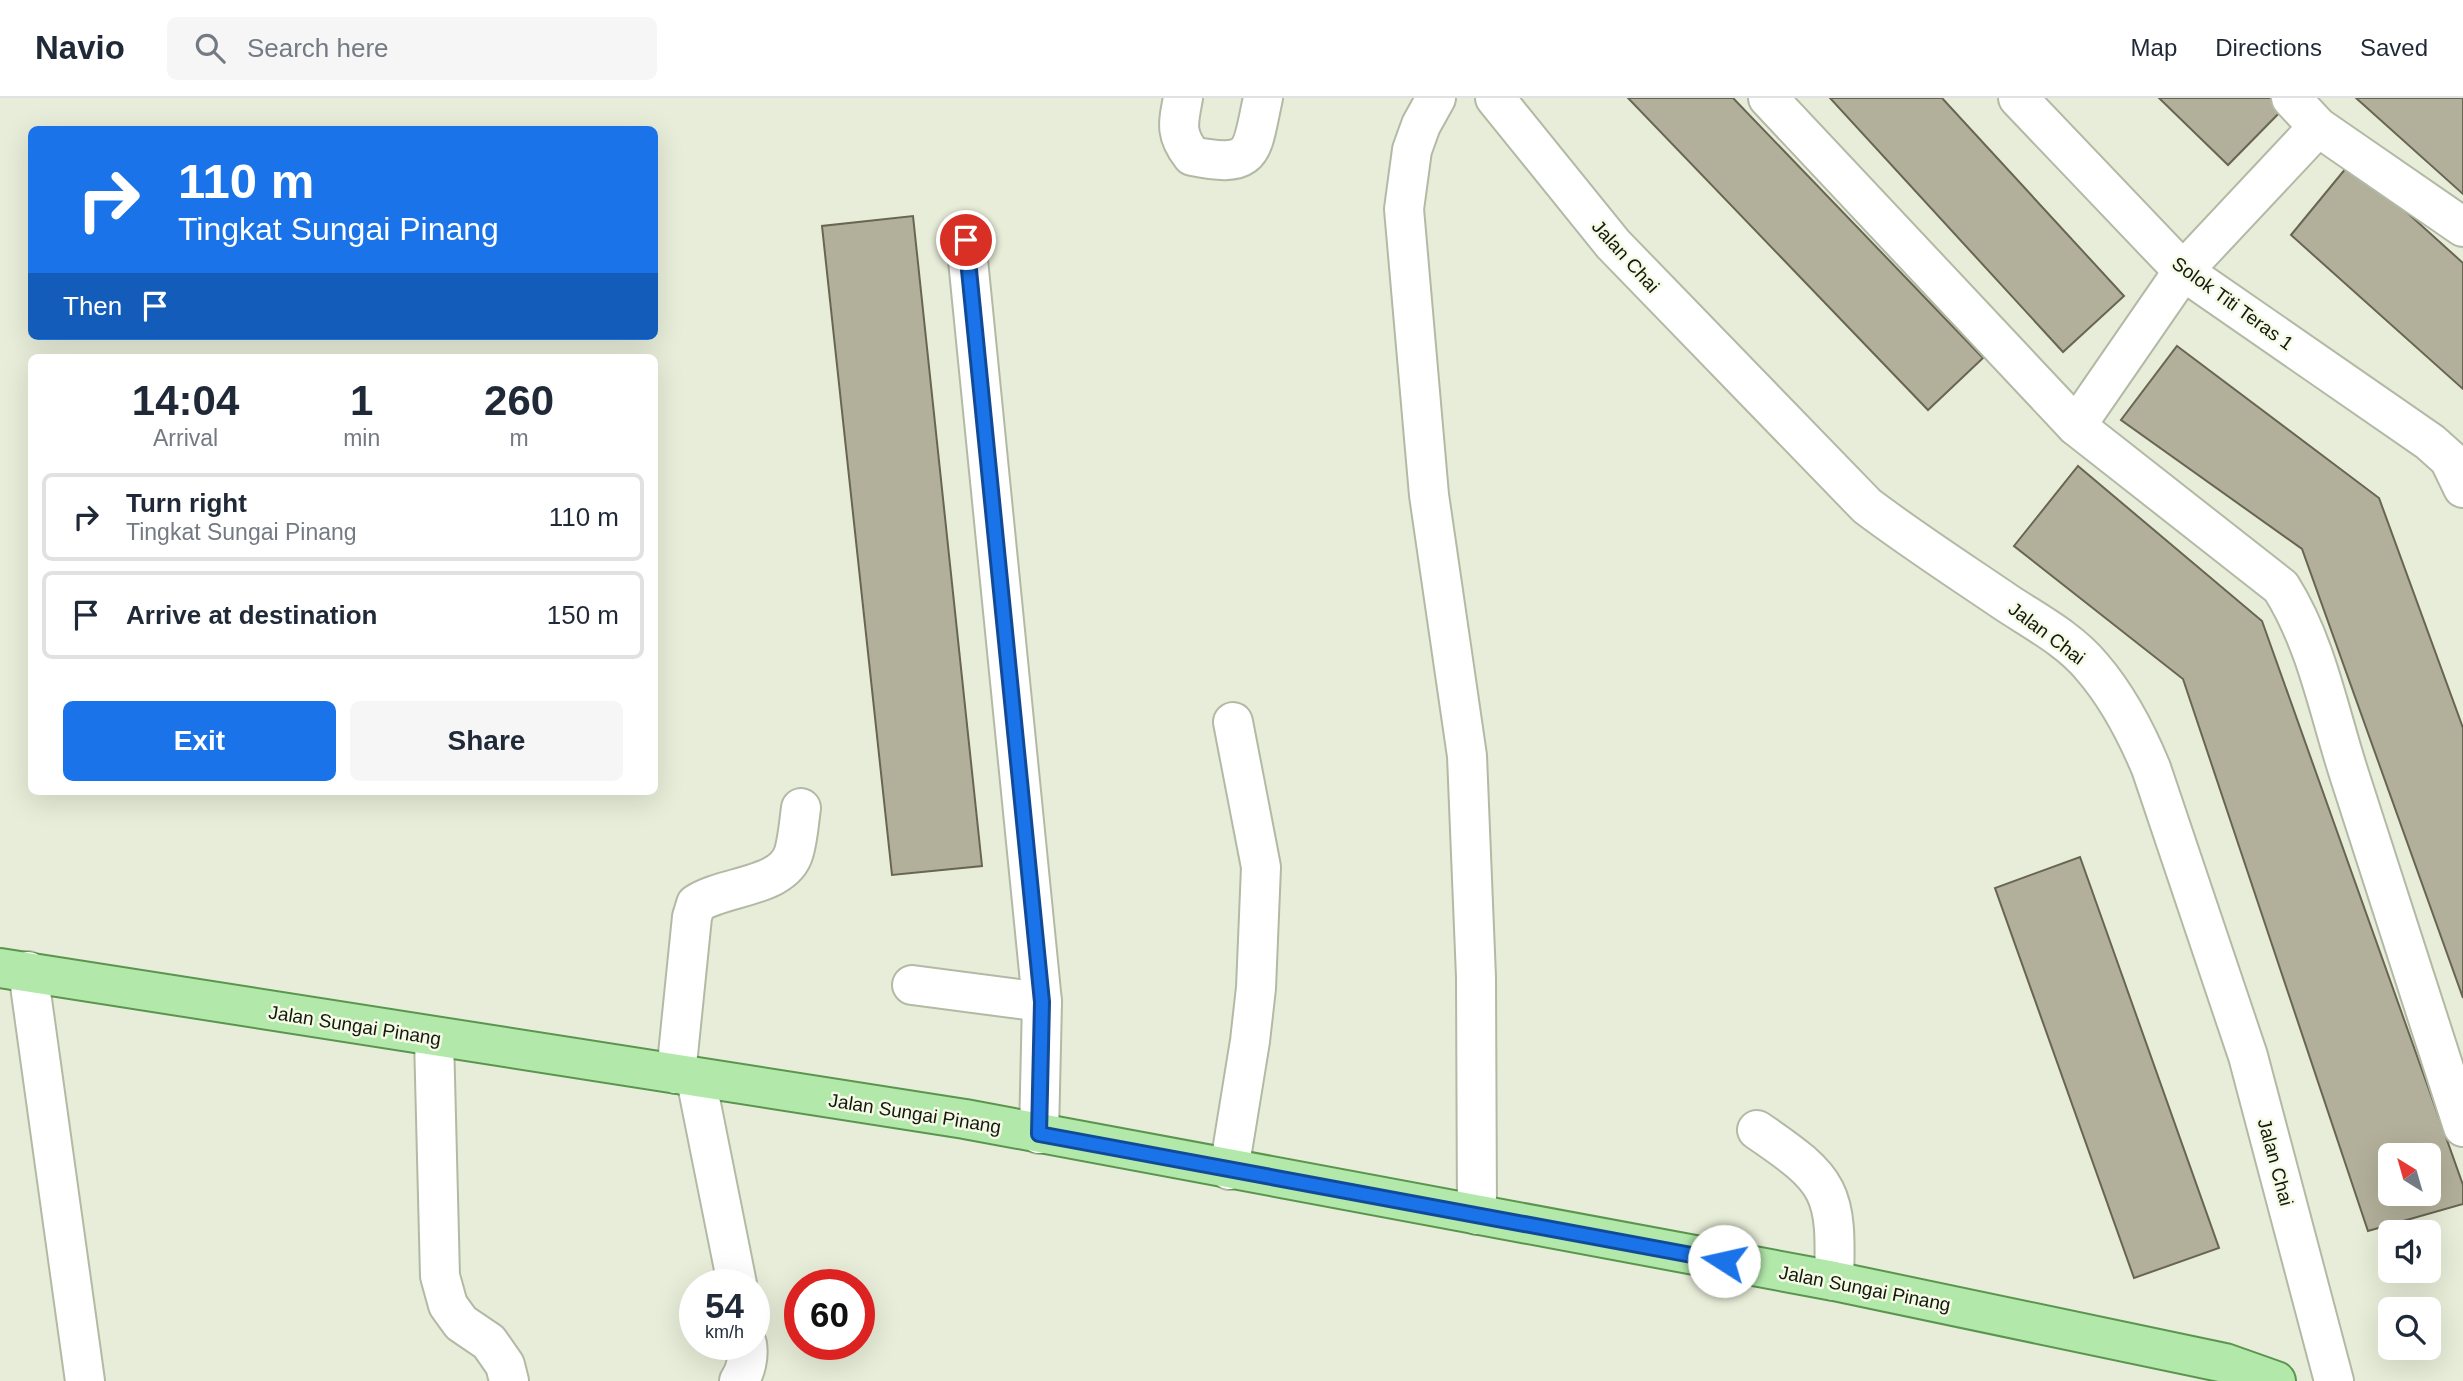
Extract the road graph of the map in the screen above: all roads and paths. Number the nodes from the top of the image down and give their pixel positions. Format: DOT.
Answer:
graph roads {
  1 [pos="1182,98"];
  2 [pos="1263,98"];
  3 [pos="1436,98"];
  4 [pos="1494,98"];
  5 [pos="1768,98"];
  6 [pos="2018,98"];
  7 [pos="2291,98"];
  8 [pos="2318,127"];
  9 [pos="2463,227"];
  10 [pos="966,240"];
  11 [pos="2183,271"];
  12 [pos="2076,426"];
  13 [pos="2463,488"];
  14 [pos="1233,722"];
  15 [pos="801,808"];
  16 [pos="14,970"];
  17 [pos="912,985"];
  18 [pos="1042,1002"];
  19 [pos="434,1038"];
  20 [pos="686,1076"];
  21 [pos="2463,1127"];
  22 [pos="1757,1130"];
  23 [pos="1039,1134"];
  24 [pos="1229,1170"];
  25 [pos="1476,1215"];
  26 [pos="733,1269"];
  27 [pos="1833,1281"];
  28 [pos="746,1360"];
  29 [pos="85,1381"];
  30 [pos="509,1381"];
  31 [pos="738,1381"];
  32 [pos="2276,1381"];
  33 [pos="2334,1381"];
  1 -- 2 [label="street"];
  3 -- 25 [label="street"];
  4 -- 33 [label="street, Jalan Chai"];
  5 -- 12 [label="street"];
  6 -- 11 [label="street, Solok Titi Teras 1"];
  7 -- 8 [label="street"];
  8 -- 9 [label="street"];
  8 -- 11 [label="street"];
  10 -- 18 [label="street"];
  11 -- 12 [label="street"];
  11 -- 13 [label="street, Solok Titi Teras 1"];
  12 -- 21 [label="street"];
  14 -- 24 [label="street"];
  15 -- 20 [label="street"];
  16 -- 19 [label="main road, Jalan Sungai Pinang"];
  16 -- 29 [label="street"];
  17 -- 18 [label="street"];
  18 -- 23 [label="street"];
  19 -- 20 [label="main road, Jalan Sungai Pinang"];
  19 -- 30 [label="street"];
  20 -- 23 [label="main road, Jalan Sungai Pinang"];
  20 -- 26 [label="street"];
  22 -- 27 [label="street"];
  23 -- 24 [label="main road, Jalan Sungai Pinang"];
  24 -- 25 [label="main road, Jalan Sungai Pinang"];
  25 -- 27 [label="main road, Jalan Sungai Pinang"];
  27 -- 32 [label="main road, Jalan Sungai Pinang"];
  28 -- 31 [label="street"];
}
